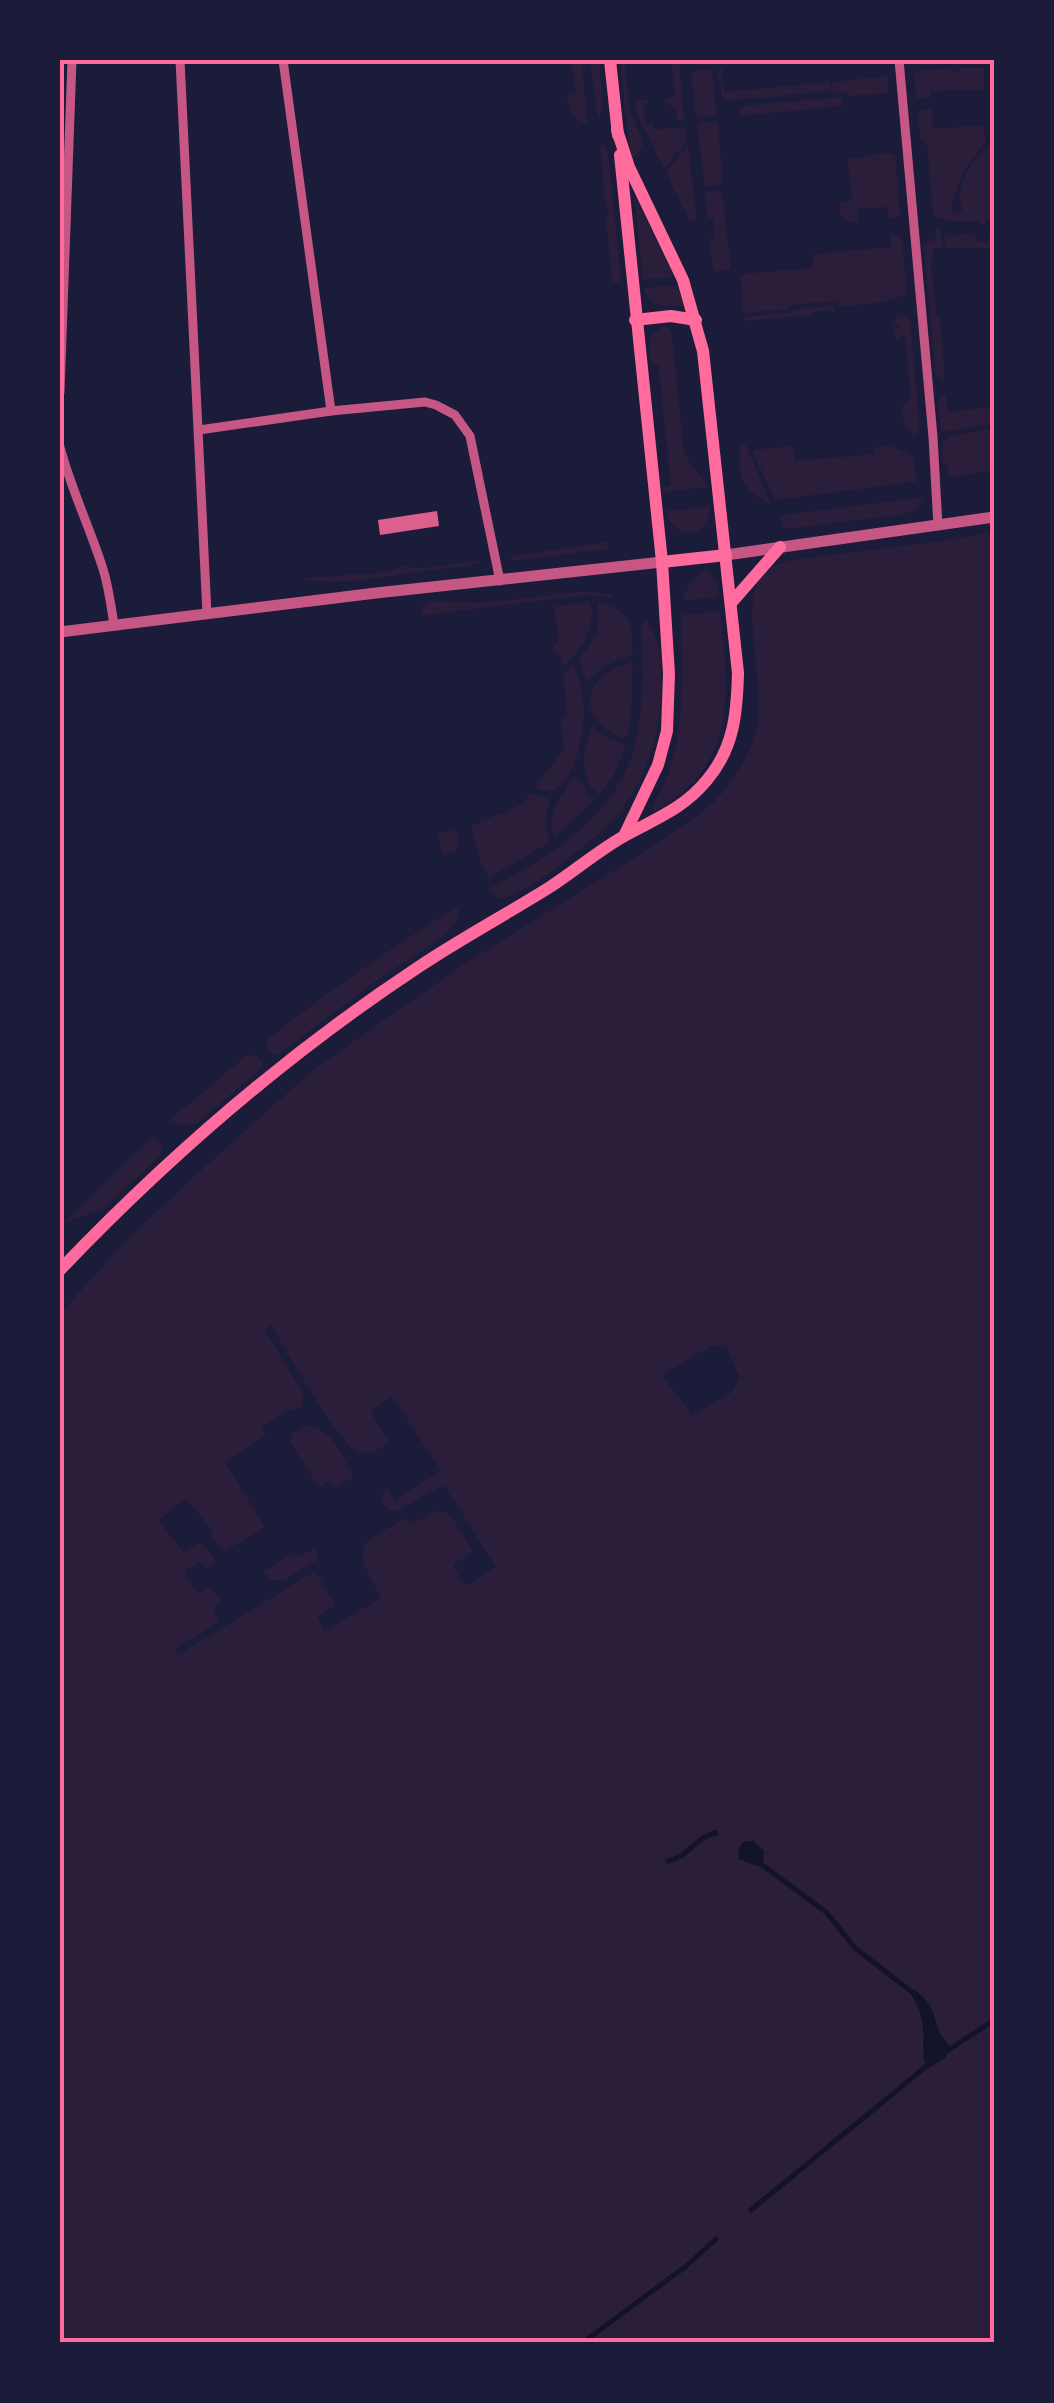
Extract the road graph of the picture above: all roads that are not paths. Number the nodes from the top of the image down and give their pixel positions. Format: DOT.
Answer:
graph roads {
  1 [pos="72,60"];
  2 [pos="180,60"];
  3 [pos="283,60"];
  4 [pos="610,60"];
  5 [pos="899,60"];
  6 [pos="617,130"];
  7 [pos="636,320"];
  8 [pos="696,320"];
  9 [pos="60,392"];
  10 [pos="332,411"];
  11 [pos="199,430"];
  12 [pos="60,447"];
  13 [pos="994,516"];
  14 [pos="938,526"];
  15 [pos="780,547"];
  16 [pos="726,555"];
  17 [pos="662,562"];
  18 [pos="500,580"];
  19 [pos="731,603"];
  20 [pos="207,614"];
  21 [pos="114,625"];
  22 [pos="60,632"];
  23 [pos="624,836"];
  24 [pos="60,1270"];
  1 -- 9 [label="street"];
  2 -- 11 [label="street"];
  3 -- 10 [label="street"];
  4 -- 6 [label="main road"];
  5 -- 14 [label="street"];
  6 -- 7 [label="main road"];
  6 -- 8 [label="main road"];
  7 -- 8 [label="main road"];
  7 -- 17 [label="main road"];
  8 -- 16 [label="main road"];
  10 -- 11 [label="street"];
  10 -- 18 [label="street"];
  11 -- 20 [label="street"];
  12 -- 21 [label="street"];
  13 -- 14 [label="street"];
  14 -- 15 [label="street"];
  15 -- 16 [label="street"];
  15 -- 19 [label="main road"];
  16 -- 17 [label="main road"];
  16 -- 19 [label="main road"];
  17 -- 18 [label="street"];
  17 -- 23 [label="main road"];
  18 -- 20 [label="street"];
  19 -- 23 [label="main road"];
  20 -- 21 [label="street"];
  21 -- 22 [label="street"];
  23 -- 24 [label="main road"];
}
